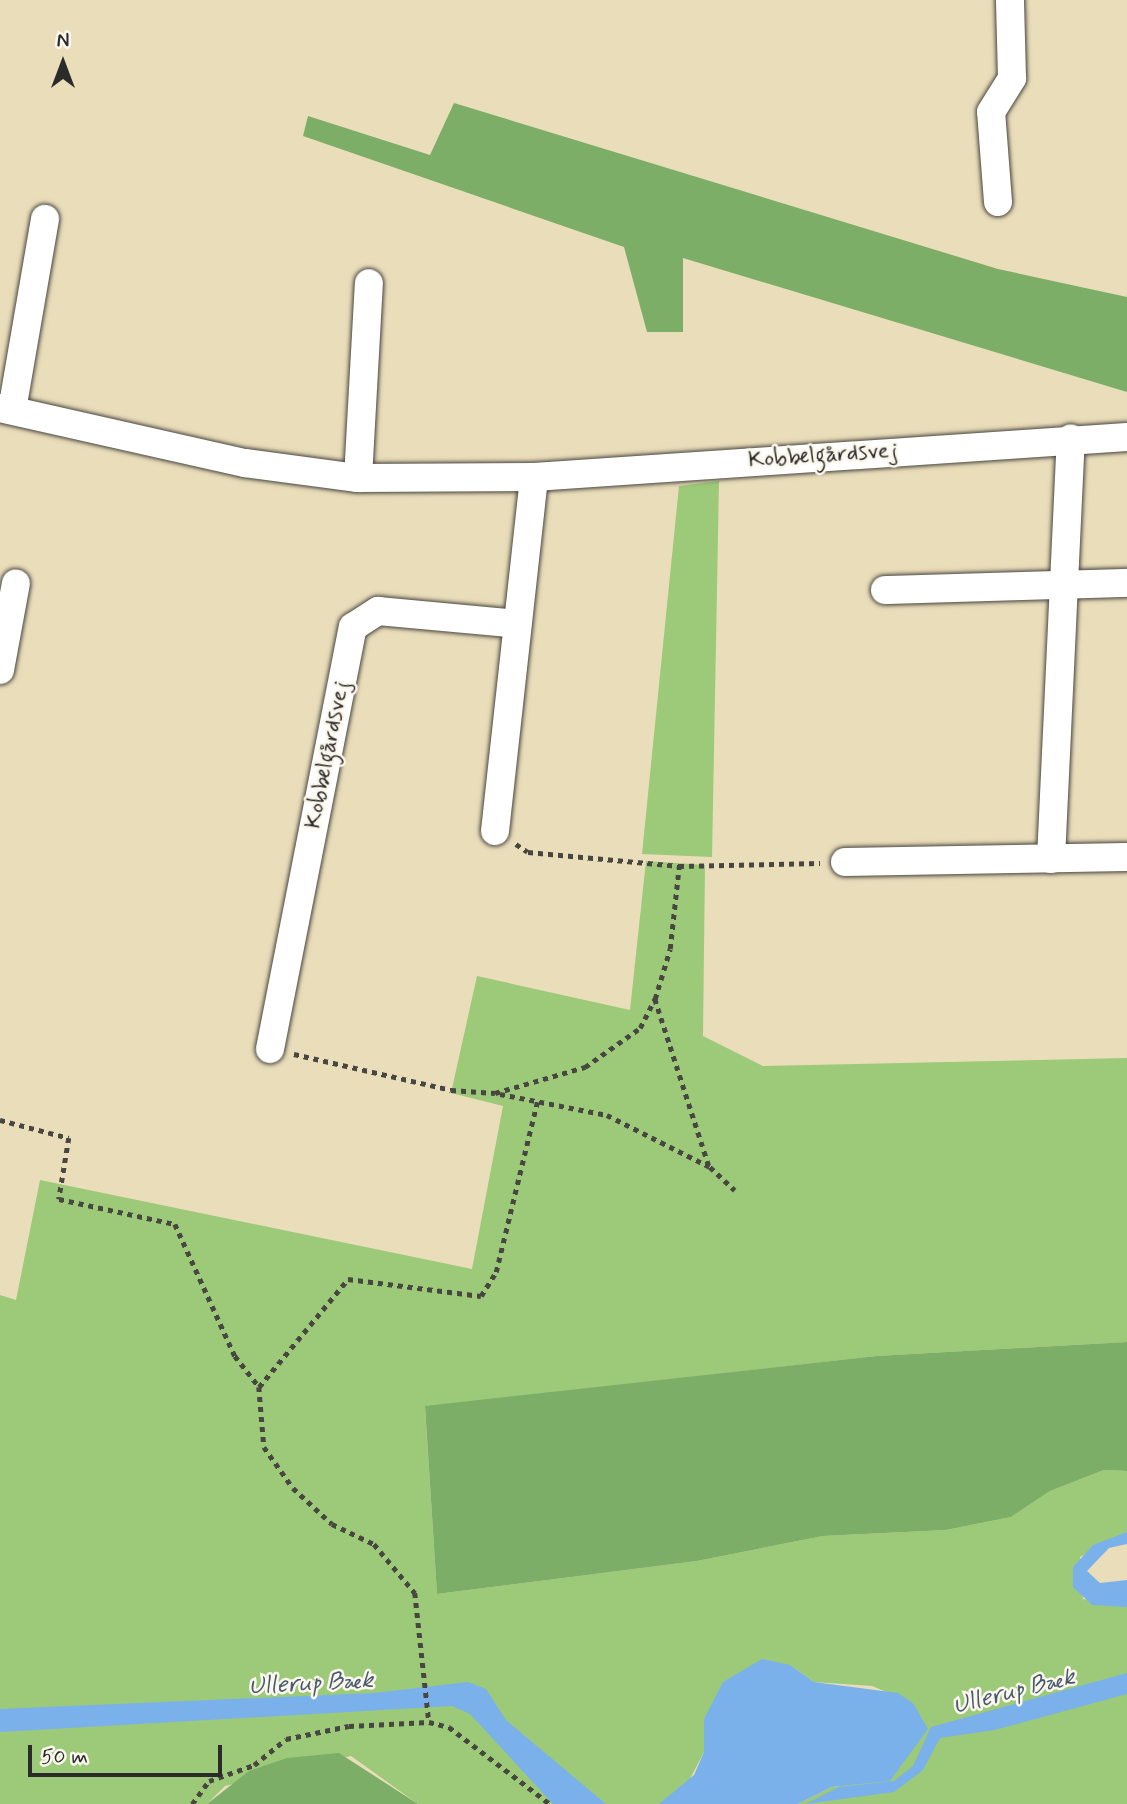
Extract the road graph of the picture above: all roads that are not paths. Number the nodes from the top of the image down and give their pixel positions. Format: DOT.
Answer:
graph roads {
  1 [pos="1010,0"];
  2 [pos="998,202"];
  3 [pos="45,219"];
  4 [pos="369,283"];
  5 [pos="6,409"];
  6 [pos="1071,438"];
  7 [pos="1127,438"];
  8 [pos="534,477"];
  9 [pos="358,478"];
  10 [pos="1063,581"];
  11 [pos="1127,583"];
  12 [pos="885,590"];
  13 [pos="0,611"];
  14 [pos="517,624"];
  15 [pos="0,670"];
  16 [pos="495,831"];
  17 [pos="1127,857"];
  18 [pos="1051,859"];
  19 [pos="845,862"];
  20 [pos="270,1049"];
  1 -- 2 [label="street"];
  3 -- 5 [label="street, Kobbelgårdsvej"];
  4 -- 9 [label="street"];
  5 -- 9 [label="street, Kobbelgårdsvej"];
  6 -- 7 [label="street, Kobbelgårdsvej"];
  6 -- 8 [label="street, Kobbelgårdsvej"];
  6 -- 10 [label="street"];
  8 -- 9 [label="street, Kobbelgårdsvej"];
  8 -- 14 [label="street"];
  10 -- 11 [label="street"];
  10 -- 12 [label="street"];
  10 -- 18 [label="street"];
  13 -- 15 [label="street"];
  14 -- 16 [label="street"];
  14 -- 20 [label="street, Kobbelgårdsvej"];
  17 -- 18 [label="street"];
  18 -- 19 [label="street"];
}
